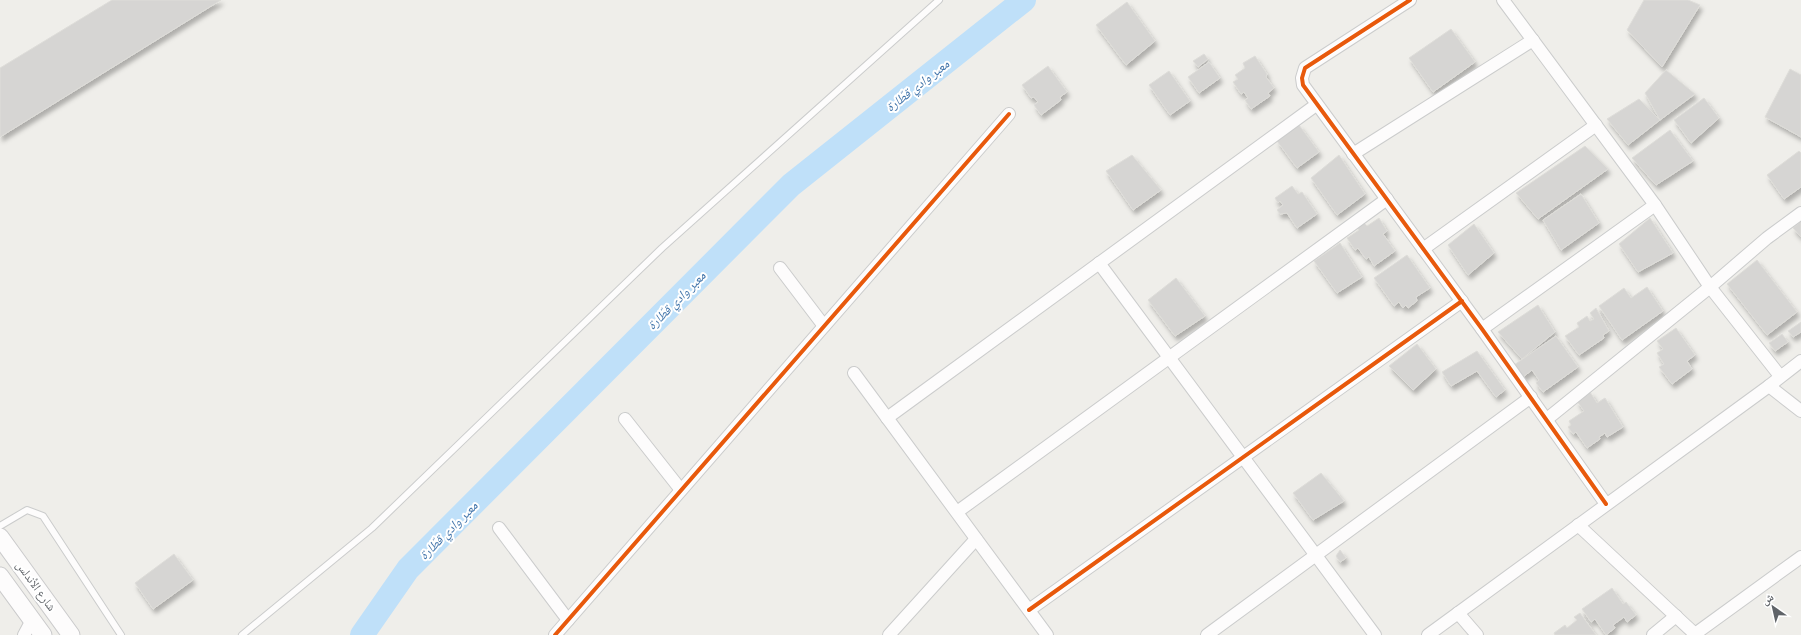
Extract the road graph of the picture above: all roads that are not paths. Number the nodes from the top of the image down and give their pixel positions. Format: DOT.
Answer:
graph roads {
  1 [pos="939,0"];
  2 [pos="1410,0"];
  3 [pos="1504,0"];
  4 [pos="1533,40"];
  5 [pos="1316,105"];
  6 [pos="1009,114"];
  7 [pos="1596,125"];
  8 [pos="1353,154"];
  9 [pos="1387,200"];
  10 [pos="1655,205"];
  11 [pos="1801,213"];
  12 [pos="1424,249"];
  13 [pos="1099,263"];
  14 [pos="780,268"];
  15 [pos="1710,287"];
  16 [pos="1462,301"];
  17 [pos="824,326"];
  18 [pos="1482,329"];
  19 [pos="1169,358"];
  20 [pos="1801,360"];
  21 [pos="854,373"];
  22 [pos="1780,376"];
  23 [pos="1769,386"];
  24 [pos="1531,397"];
  25 [pos="1801,410"];
  26 [pos="887,418"];
  27 [pos="625,419"];
  28 [pos="1547,419"];
  29 [pos="1243,457"];
  30 [pos="681,490"];
  31 [pos="1606,504"];
  32 [pos="956,512"];
  33 [pos="1578,525"];
  34 [pos="0,526"];
  35 [pos="499,528"];
  36 [pos="0,537"];
  37 [pos="976,539"];
  38 [pos="1316,555"];
  39 [pos="1801,557"];
  40 [pos="0,576"];
  41 [pos="1029,610"];
  42 [pos="1458,613"];
  43 [pos="1676,616"];
  44 [pos="568,620"];
  45 [pos="28,628"];
  46 [pos="1696,634"];
  47 [pos="43,635"];
  48 [pos="71,635"];
  49 [pos="121,635"];
  50 [pos="242,635"];
  51 [pos="555,635"];
  52 [pos="889,635"];
  53 [pos="1048,635"];
  54 [pos="1207,635"];
  55 [pos="1375,635"];
  56 [pos="1428,635"];
  57 [pos="1477,635"];
  58 [pos="1653,635"];
  1 -- 50 [label="lane"];
  2 -- 5 [label="street"];
  3 -- 4 [label="street"];
  4 -- 7 [label="street"];
  4 -- 8 [label="street"];
  5 -- 8 [label="street"];
  5 -- 13 [label="street"];
  6 -- 17 [label="street"];
  7 -- 10 [label="street"];
  7 -- 12 [label="street"];
  8 -- 9 [label="street"];
  9 -- 12 [label="street"];
  9 -- 19 [label="street"];
  10 -- 15 [label="street"];
  10 -- 18 [label="street"];
  11 -- 15 [label="street"];
  12 -- 16 [label="street"];
  13 -- 19 [label="street"];
  13 -- 26 [label="street"];
  14 -- 17 [label="street"];
  15 -- 22 [label="street"];
  15 -- 28 [label="street"];
  16 -- 18 [label="street"];
  16 -- 29 [label="street"];
  17 -- 30 [label="street"];
  18 -- 24 [label="street"];
  19 -- 29 [label="street"];
  19 -- 32 [label="street"];
  20 -- 22 [label="street"];
  21 -- 26 [label="street"];
  22 -- 23 [label="street"];
  23 -- 25 [label="street"];
  23 -- 31 [label="street"];
  24 -- 28 [label="street"];
  24 -- 38 [label="street"];
  26 -- 32 [label="street"];
  27 -- 30 [label="street"];
  28 -- 31 [label="street"];
  29 -- 38 [label="street"];
  29 -- 41 [label="street"];
  30 -- 44 [label="street"];
  31 -- 33 [label="street"];
  32 -- 37 [label="street"];
  33 -- 42 [label="street"];
  33 -- 43 [label="street"];
  34 -- 49 [label="lane"];
  35 -- 44 [label="street"];
  36 -- 48 [label="main road, شارع الأندلس"];
  37 -- 41 [label="street"];
  37 -- 52 [label="street"];
  38 -- 54 [label="street"];
  38 -- 55 [label="street"];
  39 -- 46 [label="street"];
  40 -- 45 [label="main road, شارع الأندلس"];
  41 -- 53 [label="street"];
  42 -- 56 [label="street"];
  42 -- 57 [label="street"];
  43 -- 46 [label="street"];
  43 -- 58 [label="street"];
  44 -- 51 [label="street"];
  45 -- 47 [label="main road, شارع الأندلس"];
}
